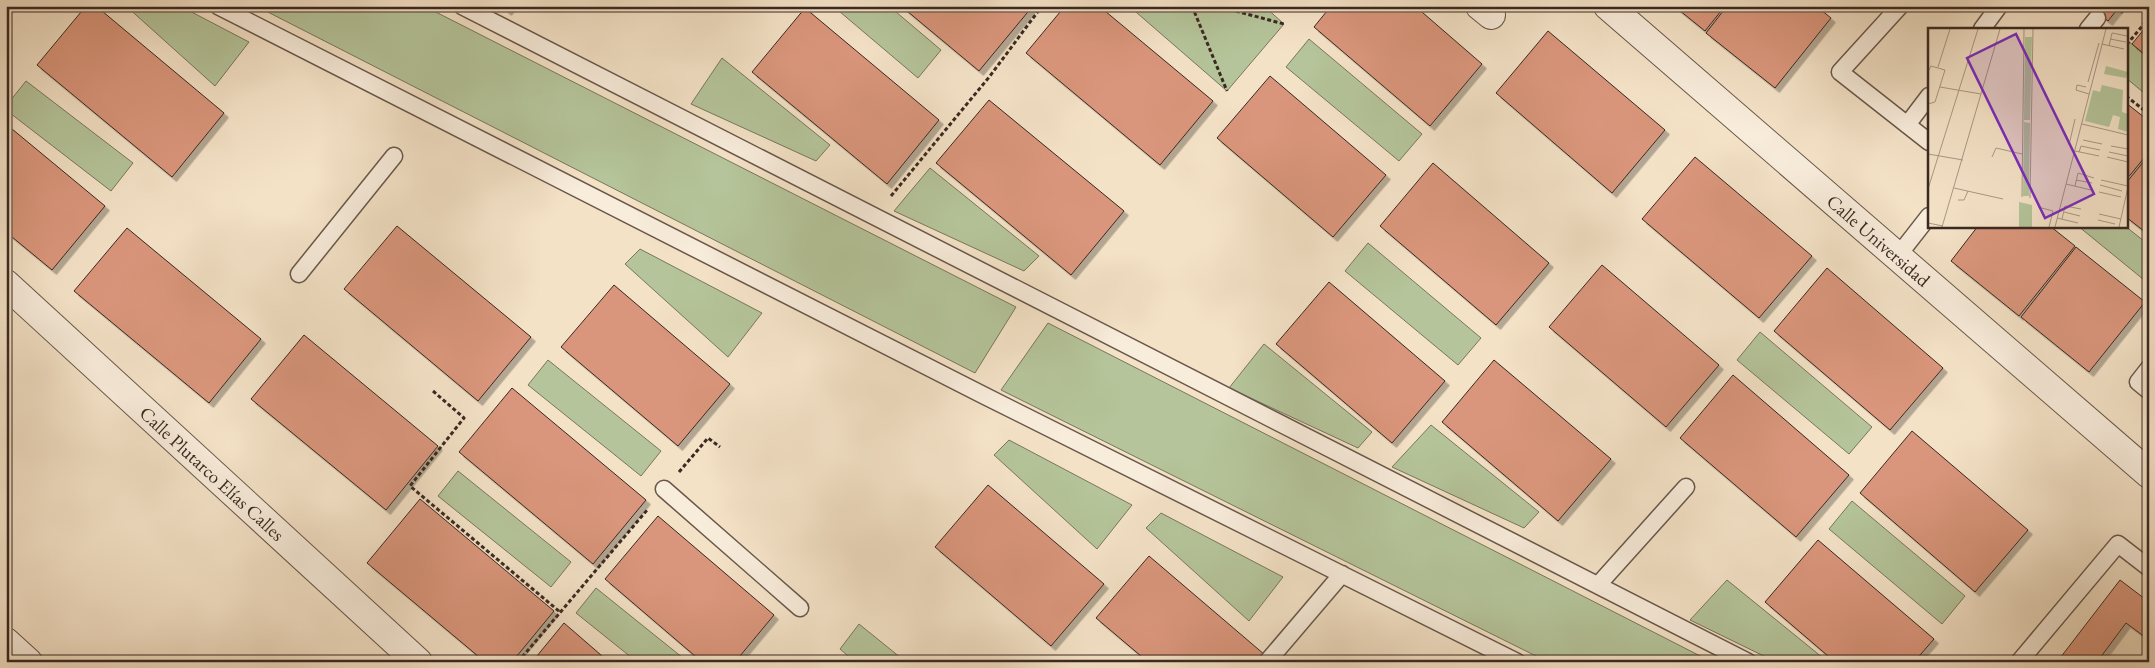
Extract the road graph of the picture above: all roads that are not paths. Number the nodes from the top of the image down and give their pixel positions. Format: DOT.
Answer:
graph roads {
  1 [pos="218,6"];
  2 [pos="462,6"];
  3 [pos="1608,6"];
  4 [pos="1900,6"];
  5 [pos="1999,6"];
  6 [pos="1983,28"];
  7 [pos="1928,97"];
  8 [pos="1907,124"];
  9 [pos="1928,141"];
  10 [pos="394,156"];
  11 [pos="1928,217"];
  12 [pos="1897,257"];
  13 [pos="299,274"];
  14 [pos="6,284"];
  15 [pos="2149,368"];
  16 [pos="2149,391"];
  17 [pos="2149,474"];
  18 [pos="1686,487"];
  19 [pos="664,489"];
  20 [pos="2149,568"];
  21 [pos="1342,574"];
  22 [pos="1598,585"];
  23 [pos="800,608"];
  24 [pos="6,642"];
  25 [pos="28,662"];
  26 [pos="418,662"];
  27 [pos="1267,662"];
  28 [pos="1517,662"];
  29 [pos="1748,662"];
  30 [pos="2019,662"];
  1 -- 21 [label="lane"];
  2 -- 22 [label="lane"];
  3 -- 12 [label="street, Calle Universidad"];
  4 -- 8 [label="lane"];
  5 -- 6 [label="lane"];
  7 -- 8 [label="lane"];
  8 -- 9 [label="lane"];
  10 -- 13 [label="lane"];
  11 -- 12 [label="lane"];
  12 -- 17 [label="street, Calle Universidad"];
  14 -- 26 [label="street, Calle Plutarco Elías Calles"];
  15 -- 16 [label="lane"];
  18 -- 22 [label="lane"];
  19 -- 23 [label="lane"];
  20 -- 30 [label="lane"];
  21 -- 27 [label="lane"];
  21 -- 28 [label="lane"];
  22 -- 29 [label="lane"];
  24 -- 25 [label="street"];
}
